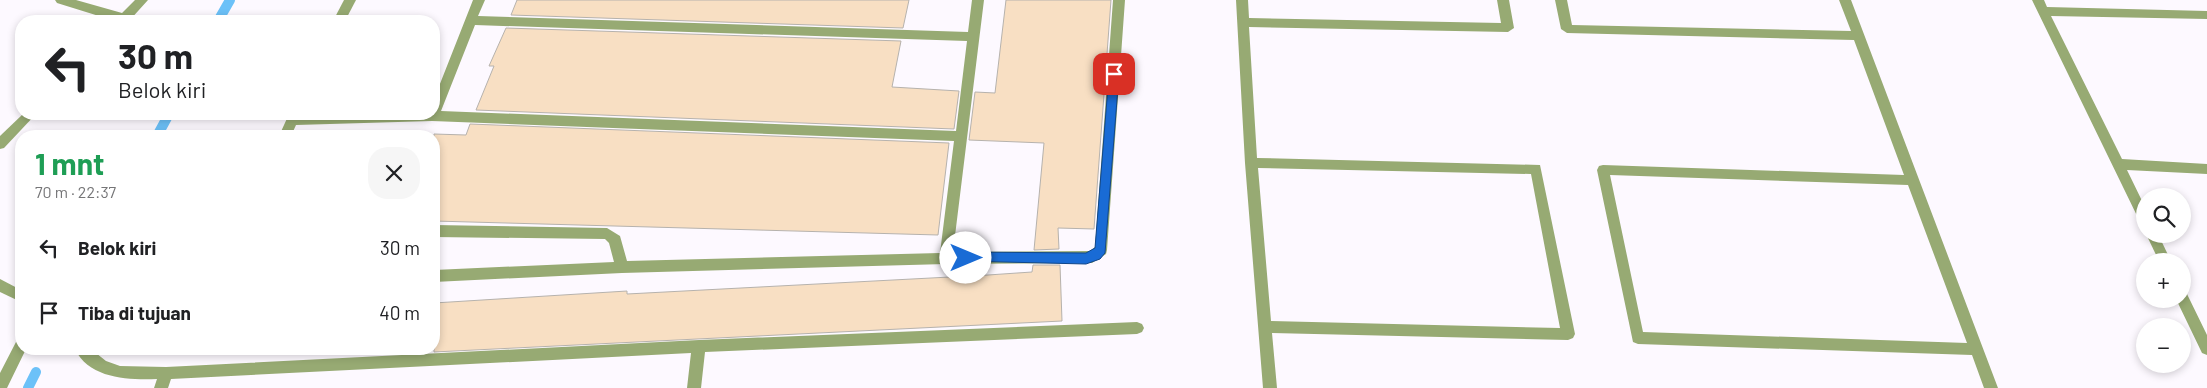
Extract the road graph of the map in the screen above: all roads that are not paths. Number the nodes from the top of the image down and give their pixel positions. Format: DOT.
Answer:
graph roads {
  1 [pos="61,0"];
  2 [pos="142,0"];
  3 [pos="350,0"];
  4 [pos="479,0"];
  5 [pos="978,0"];
  6 [pos="1119,0"];
  7 [pos="1242,0"];
  8 [pos="1503,0"];
  9 [pos="1561,0"];
  10 [pos="1845,0"];
  11 [pos="2041,6"];
  12 [pos="108,15"];
  13 [pos="128,15"];
  14 [pos="342,15"];
  15 [pos="2207,15"];
  16 [pos="470,20"];
  17 [pos="1243,22"];
  18 [pos="1859,36"];
  19 [pos="973,37"];
  20 [pos="440,96"];
  21 [pos="440,114"];
  22 [pos="24,120"];
  23 [pos="962,136"];
  24 [pos="0,144"];
  25 [pos="1251,163"];
  26 [pos="2118,164"];
  27 [pos="2207,169"];
  28 [pos="1913,180"];
  29 [pos="2136,201"];
  30 [pos="440,231"];
  31 [pos="946,258"];
  32 [pos="622,267"];
  33 [pos="440,276"];
  34 [pos="0,285"];
  35 [pos="15,293"];
  36 [pos="2187,308"];
  37 [pos="1264,327"];
  38 [pos="1137,328"];
  39 [pos="699,346"];
  40 [pos="2207,349"];
  41 [pos="1977,350"];
  42 [pos="16,355"];
  43 [pos="87,355"];
  44 [pos="166,373"];
  45 [pos="0,387"];
  46 [pos="161,388"];
  47 [pos="694,388"];
  48 [pos="1270,388"];
  49 [pos="1991,388"];
  1 -- 12 [label="street"];
  2 -- 13 [label="street"];
  3 -- 14 [label="street"];
  4 -- 16 [label="street"];
  5 -- 19 [label="street"];
  6 -- 31 [label="street"];
  7 -- 17 [label="street"];
  8 -- 17 [label="street"];
  9 -- 18 [label="street"];
  10 -- 18 [label="street"];
  11 -- 15 [label="street"];
  11 -- 26 [label="street"];
  16 -- 19 [label="street"];
  16 -- 20 [label="street"];
  17 -- 25 [label="street"];
  18 -- 28 [label="street"];
  19 -- 23 [label="street"];
  21 -- 23 [label="street"];
  22 -- 24 [label="street"];
  23 -- 31 [label="street"];
  25 -- 37 [label="street"];
  25 -- 37 [label="street"];
  26 -- 27 [label="street"];
  26 -- 29 [label="street"];
  28 -- 41 [label="street"];
  28 -- 41 [label="street"];
  30 -- 32 [label="street"];
  31 -- 32 [label="street"];
  32 -- 33 [label="street"];
  34 -- 35 [label="street"];
  36 -- 40 [label="street"];
  37 -- 48 [label="street"];
  38 -- 39 [label="street"];
  39 -- 44 [label="street"];
  39 -- 47 [label="street"];
  41 -- 49 [label="street"];
  42 -- 45 [label="street"];
  43 -- 44 [label="street"];
  44 -- 46 [label="street"];
}
